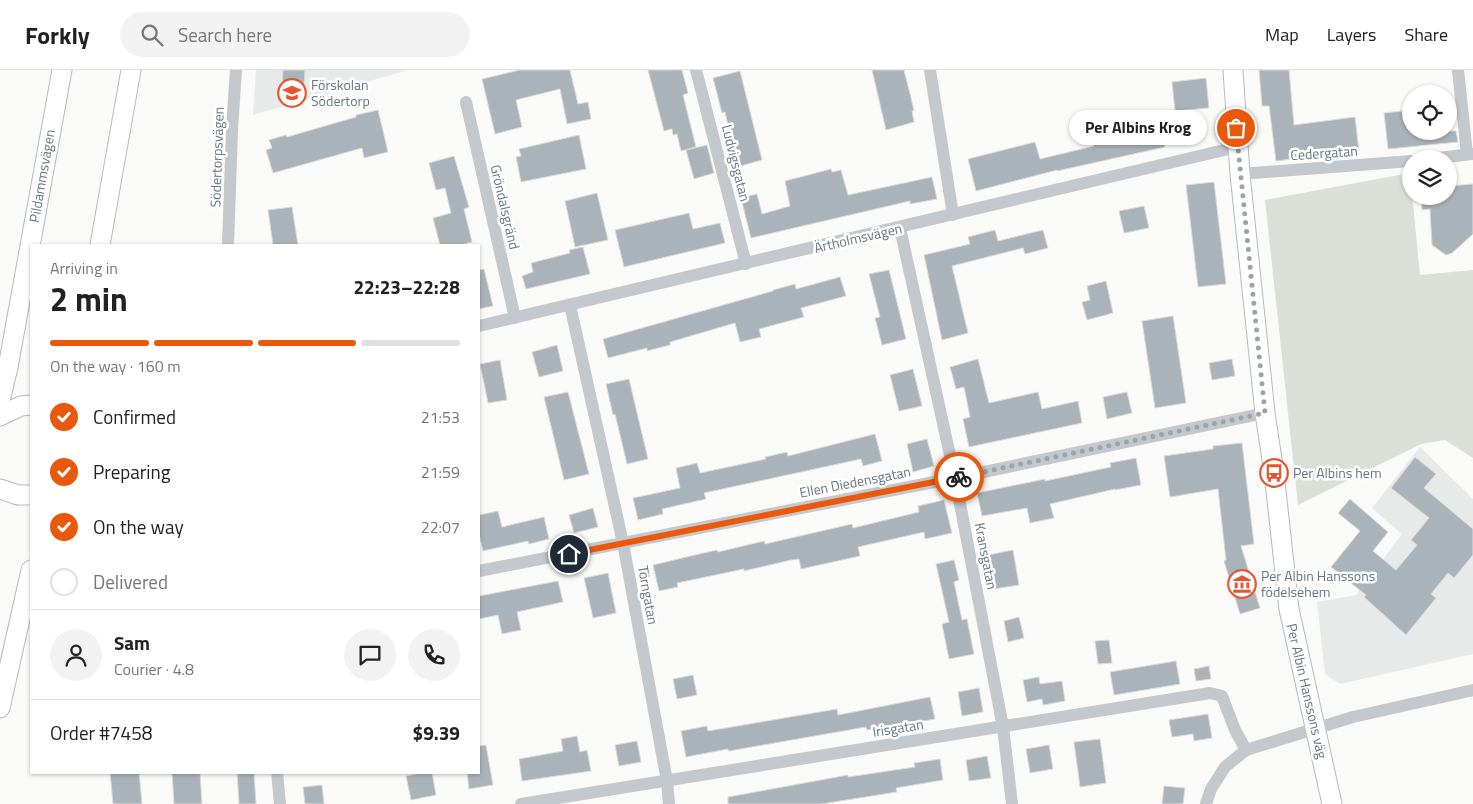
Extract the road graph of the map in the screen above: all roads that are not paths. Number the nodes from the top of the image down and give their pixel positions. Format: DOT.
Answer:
graph roads {
  1 [pos="62,70"];
  2 [pos="131,70"];
  3 [pos="236,70"];
  4 [pos="696,70"];
  5 [pos="930,70"];
  6 [pos="1233,70"];
  7 [pos="1458,70"];
  8 [pos="466,102"];
  9 [pos="1237,147"];
  10 [pos="1470,154"];
  11 [pos="1457,156"];
  12 [pos="1402,162"];
  13 [pos="1240,174"];
  14 [pos="953,215"];
  15 [pos="900,228"];
  16 [pos="30,244"];
  17 [pos="100,244"];
  18 [pos="228,244"];
  19 [pos="30,246"];
  20 [pos="746,264"];
  21 [pos="570,305"];
  22 [pos="515,318"];
  23 [pos="480,326"];
  24 [pos="0,400"];
  25 [pos="30,405"];
  26 [pos="1265,413"];
  27 [pos="0,416"];
  28 [pos="955,478"];
  29 [pos="0,489"];
  30 [pos="30,496"];
  31 [pos="623,543"];
  32 [pos="480,571"];
  33 [pos="30,574"];
  34 [pos="1473,690"];
  35 [pos="0,708"];
  36 [pos="1004,726"];
  37 [pos="1315,728"];
  38 [pos="1246,750"];
  39 [pos="277,774"];
  40 [pos="666,780"];
  41 [pos="280,804"];
  42 [pos="521,804"];
  43 [pos="669,804"];
  44 [pos="1012,804"];
  45 [pos="1206,804"];
  46 [pos="1332,804"];
  1 -- 16 [label="street, Pildammsvägen"];
  2 -- 17 [label="street"];
  3 -- 18 [label="street, Södertorpsvägen"];
  4 -- 20 [label="street, Ludvigsgatan"];
  5 -- 14 [label="street"];
  6 -- 9 [label="street, Per Albin Hanssons väg"];
  7 -- 10 [label="street"];
  8 -- 22 [label="street, Gröndalsgränd"];
  9 -- 13 [label="street, Per Albin Hanssons väg"];
  9 -- 14 [label="street, Ärtholmsvägen"];
  10 -- 11 [label="street"];
  12 -- 13 [label="street, Cedergatan"];
  13 -- 26 [label="street, Per Albin Hanssons väg"];
  14 -- 15 [label="street, Ärtholmsvägen"];
  15 -- 20 [label="street, Ärtholmsvägen"];
  15 -- 28 [label="street, Kransgatan"];
  19 -- 24 [label="street, Pildammsvägen"];
  20 -- 21 [label="street, Ärtholmsvägen"];
  21 -- 22 [label="street, Ärtholmsvägen"];
  21 -- 31 [label="street, Törngatan"];
  22 -- 23 [label="street, Ärtholmsvägen"];
  25 -- 27 [label="street"];
  26 -- 28 [label="street, Ellen Diedensgatan"];
  26 -- 37 [label="street, Per Albin Hanssons väg"];
  28 -- 31 [label="street, Ellen Diedensgatan"];
  28 -- 36 [label="street, Kransgatan"];
  29 -- 30 [label="street"];
  31 -- 32 [label="street, Ellen Diedensgatan"];
  31 -- 40 [label="street, Törngatan"];
  33 -- 35 [label="street"];
  34 -- 37 [label="street"];
  36 -- 38 [label="street, Irisgatan"];
  36 -- 40 [label="street, Irisgatan"];
  36 -- 44 [label="street, Kransgatan"];
  37 -- 38 [label="street"];
  37 -- 46 [label="street, Per Albin Hanssons väg"];
  38 -- 45 [label="street"];
  39 -- 41 [label="street"];
  40 -- 42 [label="street, Irisgatan"];
  40 -- 43 [label="street, Törngatan"];
}
